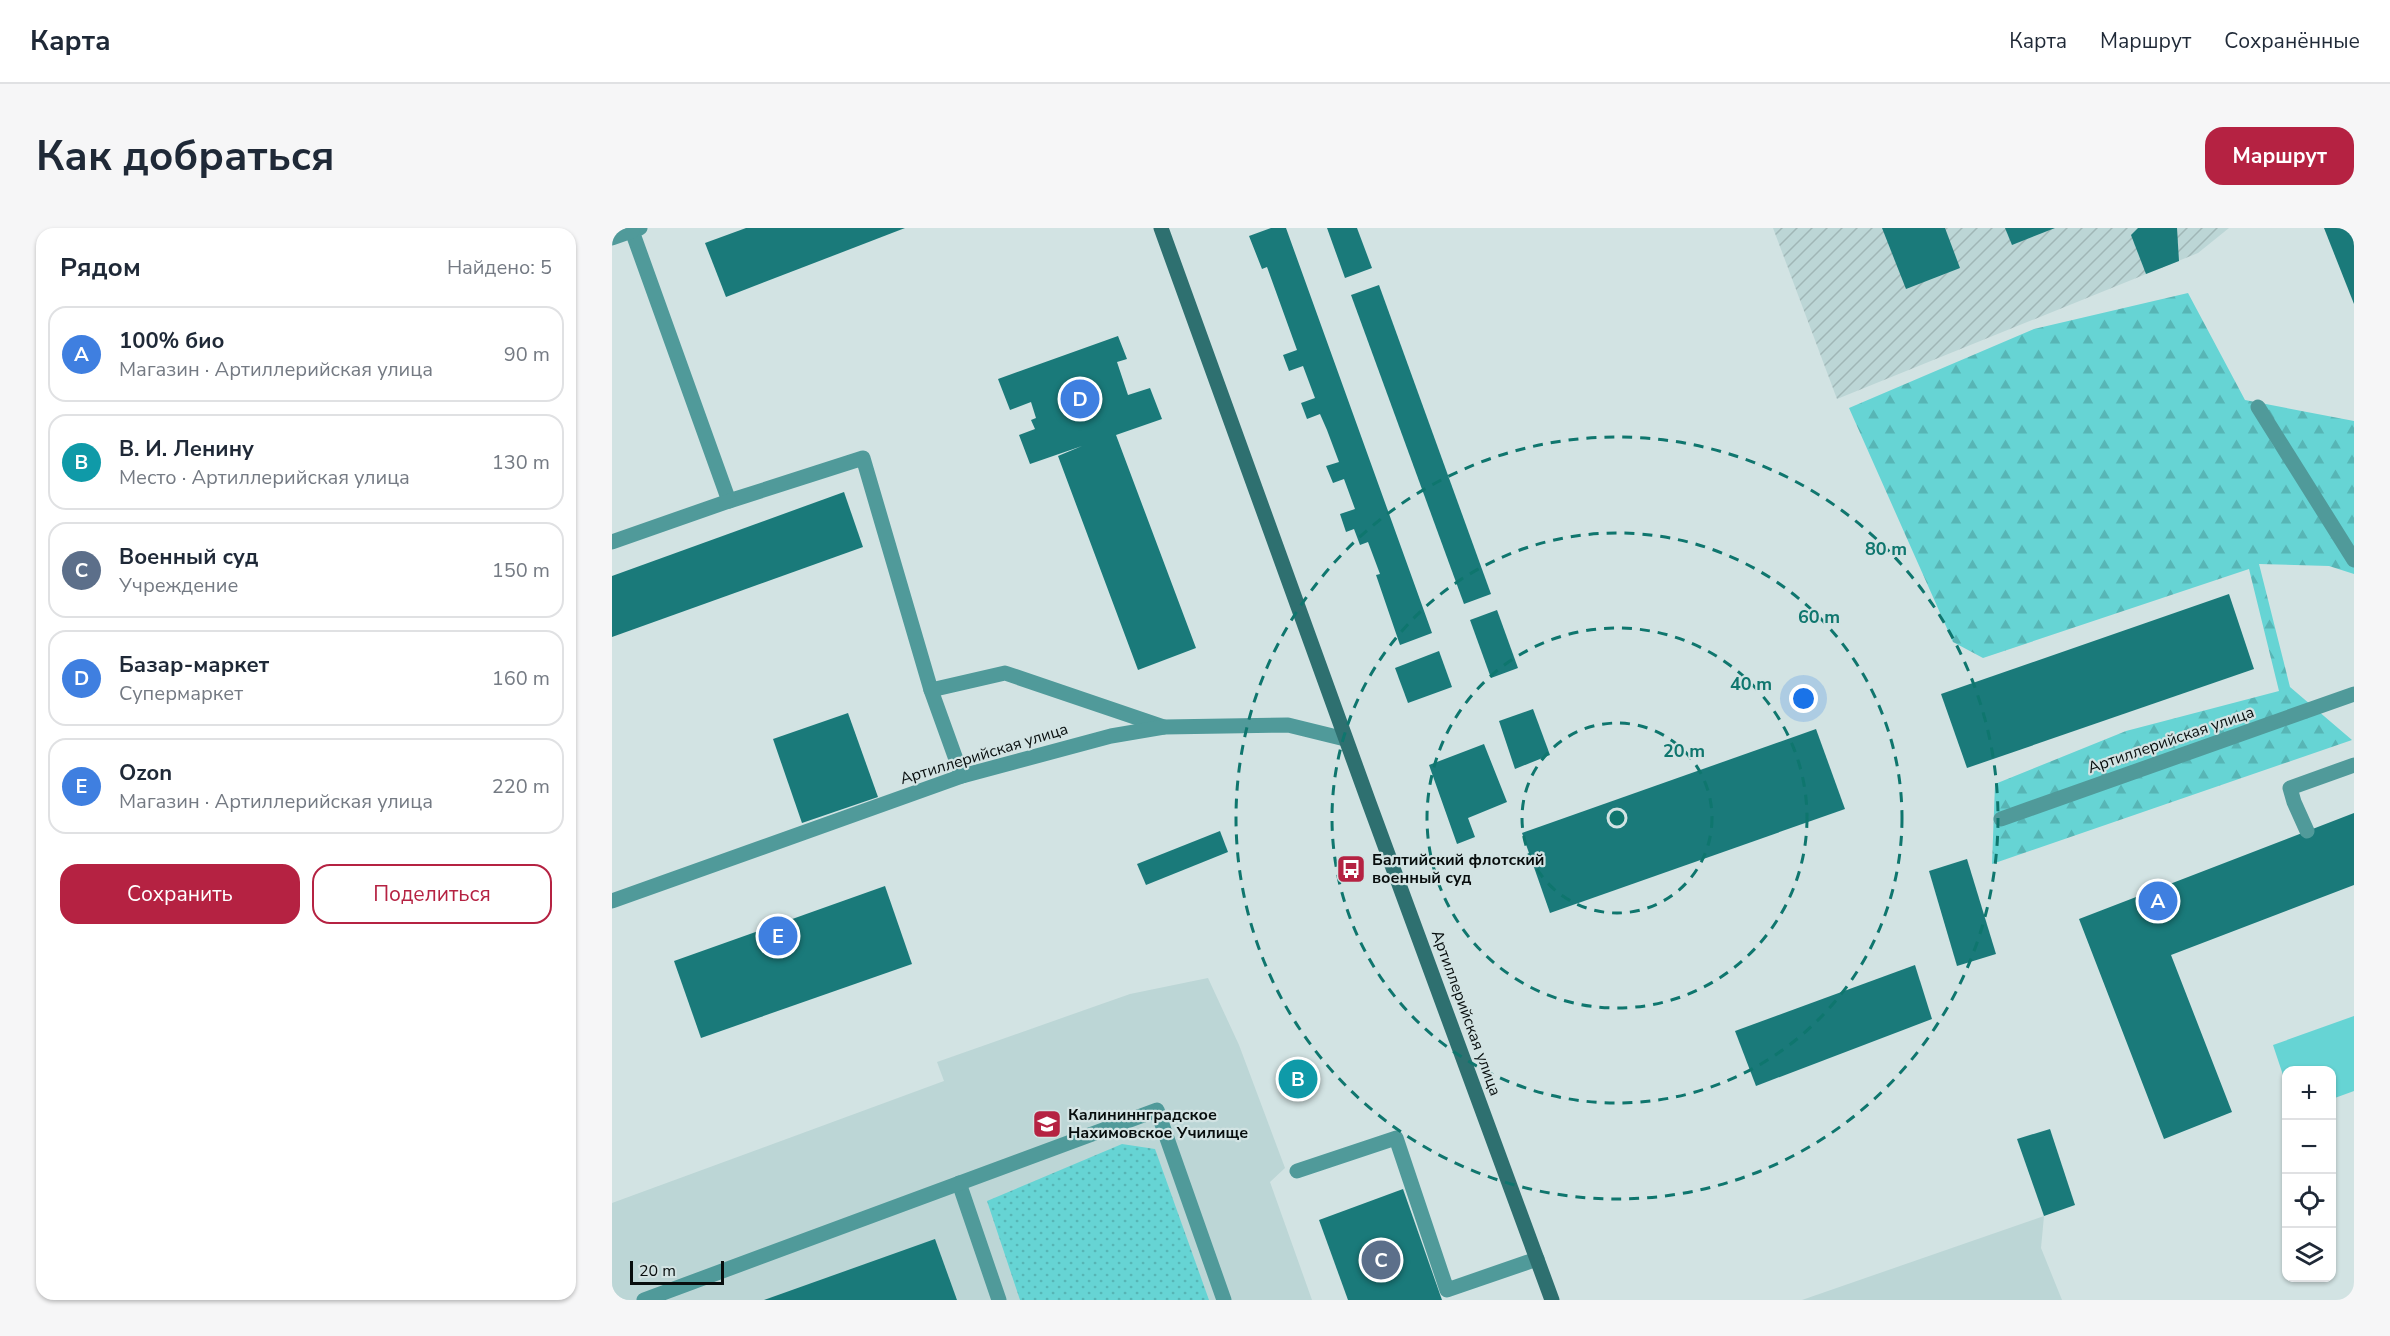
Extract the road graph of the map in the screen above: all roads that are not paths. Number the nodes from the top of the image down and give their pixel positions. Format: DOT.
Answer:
graph roads {
  1 [pos="1161,228"];
  2 [pos="636,229"];
  3 [pos="612,238"];
  4 [pos="2258,407"];
  5 [pos="729,501"];
  6 [pos="612,542"];
  7 [pos="2354,560"];
  8 [pos="932,690"];
  9 [pos="2354,694"];
  10 [pos="1164,727"];
  11 [pos="1345,739"];
  12 [pos="2354,765"];
  13 [pos="962,776"];
  14 [pos="2001,819"];
  15 [pos="2307,831"];
  16 [pos="612,901"];
  17 [pos="1297,1171"];
  18 [pos="959,1183"];
  19 [pos="1537,1260"];
  20 [pos="644,1300"];
  21 [pos="999,1300"];
  22 [pos="1224,1300"];
  23 [pos="1552,1300"];
  1 -- 11 [label="main road, Артиллерийская улица"];
  2 -- 3 [label="street"];
  2 -- 5 [label="street"];
  4 -- 7 [label="street"];
  5 -- 6 [label="street"];
  5 -- 8 [label="street"];
  8 -- 10 [label="street"];
  8 -- 13 [label="street"];
  9 -- 14 [label="street, Артиллерийская улица"];
  10 -- 11 [label="street, Артиллерийская улица"];
  10 -- 13 [label="street, Артиллерийская улица"];
  11 -- 19 [label="main road, Артиллерийская улица"];
  12 -- 15 [label="street"];
  13 -- 16 [label="street, Артиллерийская улица"];
  17 -- 19 [label="street"];
  18 -- 20 [label="street"];
  18 -- 21 [label="street"];
  18 -- 22 [label="street"];
  19 -- 23 [label="main road, Артиллерийская улица"];
}
